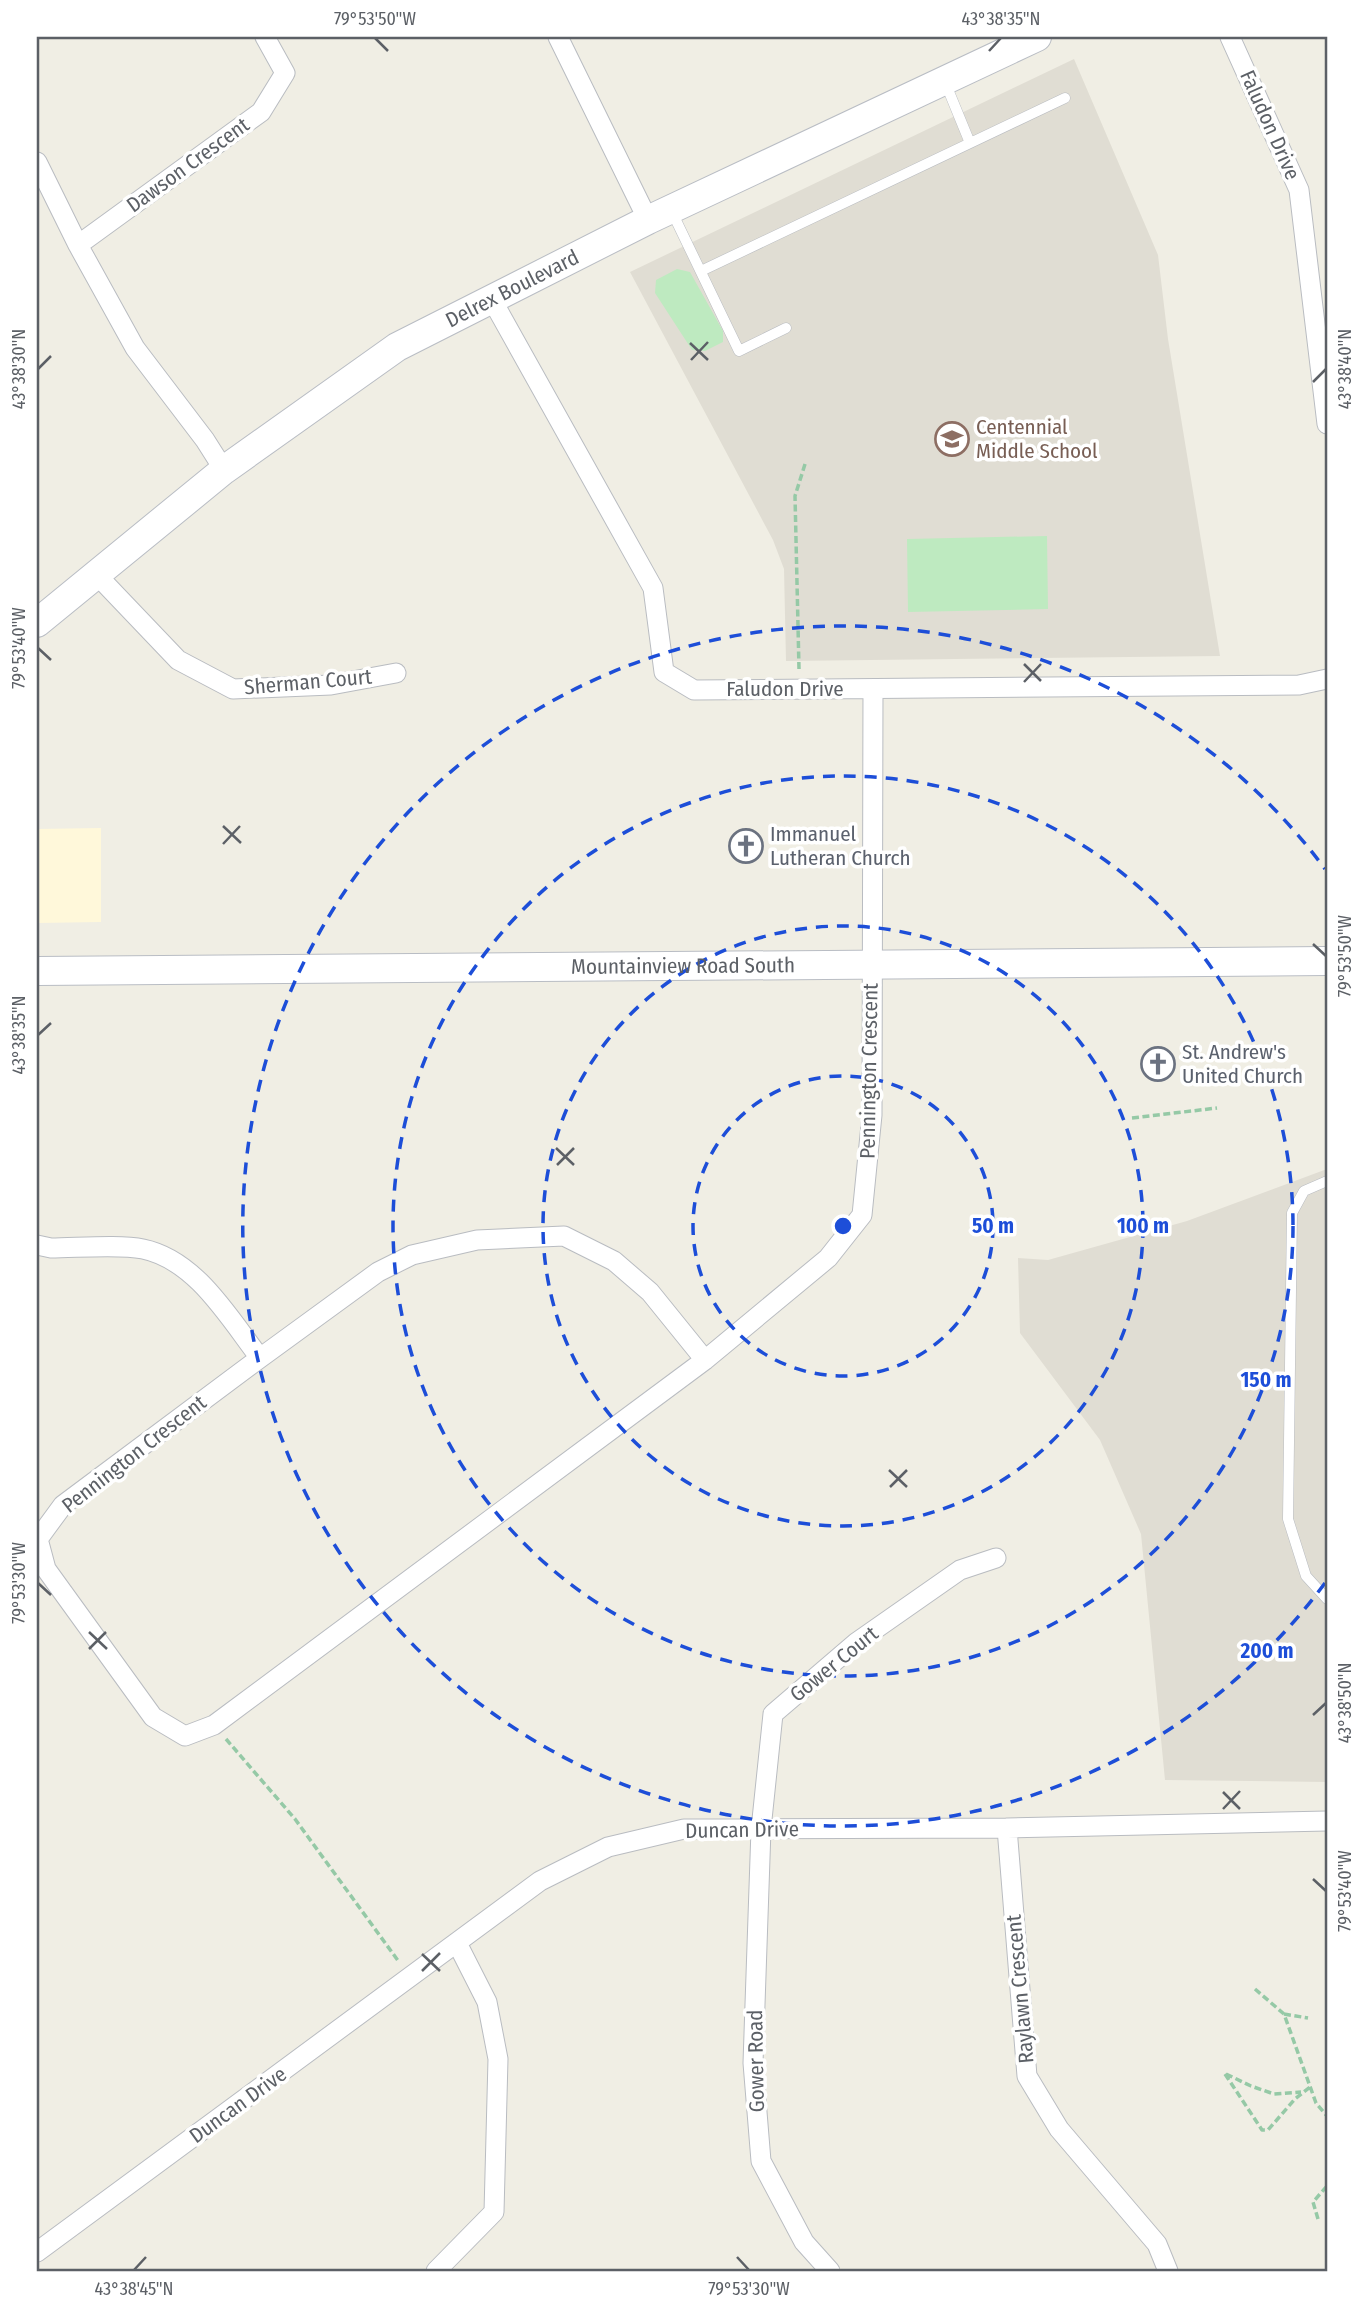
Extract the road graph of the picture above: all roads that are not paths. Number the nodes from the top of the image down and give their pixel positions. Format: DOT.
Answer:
graph roads {
  1 [pos="265,37"];
  2 [pos="558,37"];
  3 [pos="1037,37"];
  4 [pos="1230,37"];
  5 [pos="944,80"];
  6 [pos="1065,98"];
  7 [pos="970,143"];
  8 [pos="37,162"];
  9 [pos="659,215"];
  10 [pos="78,245"];
  11 [pos="701,271"];
  12 [pos="491,298"];
  13 [pos="786,328"];
  14 [pos="1327,424"];
  15 [pos="224,470"];
  16 [pos="95,573"];
  17 [pos="37,623"];
  18 [pos="396,673"];
  19 [pos="1327,678"];
  20 [pos="873,689"];
  21 [pos="1327,961"];
  22 [pos="872,964"];
  23 [pos="37,971"];
  24 [pos="1327,1181"];
  25 [pos="37,1245"];
  26 [pos="260,1358"];
  27 [pos="705,1360"];
  28 [pos="996,1558"];
  29 [pos="1327,1599"];
  30 [pos="1327,1821"];
  31 [pos="1007,1828"];
  32 [pos="761,1829"];
  33 [pos="457,1943"];
  34 [pos="37,2252"];
  35 [pos="436,2271"];
  36 [pos="830,2271"];
  37 [pos="1168,2271"];
  1 -- 10 [label="street, Dawson Crescent"];
  2 -- 9 [label="street"];
  3 -- 5 [label="main road, Delrex Boulevard"];
  4 -- 14 [label="street, Faludon Drive"];
  5 -- 7 [label="lane"];
  5 -- 9 [label="main road, Delrex Boulevard"];
  6 -- 7 [label="lane"];
  7 -- 11 [label="lane"];
  8 -- 10 [label="street"];
  9 -- 11 [label="lane"];
  9 -- 12 [label="main road, Delrex Boulevard"];
  10 -- 15 [label="street"];
  11 -- 13 [label="lane"];
  12 -- 15 [label="main road, Delrex Boulevard"];
  12 -- 20 [label="street, Faludon Drive"];
  15 -- 16 [label="main road, Delrex Boulevard"];
  16 -- 17 [label="main road, Delrex Boulevard"];
  16 -- 18 [label="street, Sherman Court"];
  19 -- 20 [label="street, Faludon Drive"];
  20 -- 22 [label="street, Pennington Crescent"];
  21 -- 22 [label="main road, Mountainview Road South"];
  22 -- 23 [label="main road, Mountainview Road South"];
  22 -- 27 [label="street, Pennington Crescent"];
  24 -- 29 [label="lane"];
  25 -- 26 [label="street"];
  26 -- 27 [label="street, Pennington Crescent"];
  26 -- 27 [label="street, Pennington Crescent"];
  28 -- 32 [label="street, Gower Court"];
  30 -- 31 [label="street, Duncan Drive"];
  31 -- 32 [label="street, Duncan Drive"];
  31 -- 37 [label="street, Raylawn Crescent"];
  32 -- 33 [label="street, Duncan Drive"];
  32 -- 36 [label="street, Gower Road"];
  33 -- 34 [label="street, Duncan Drive"];
  33 -- 35 [label="street"];
}
